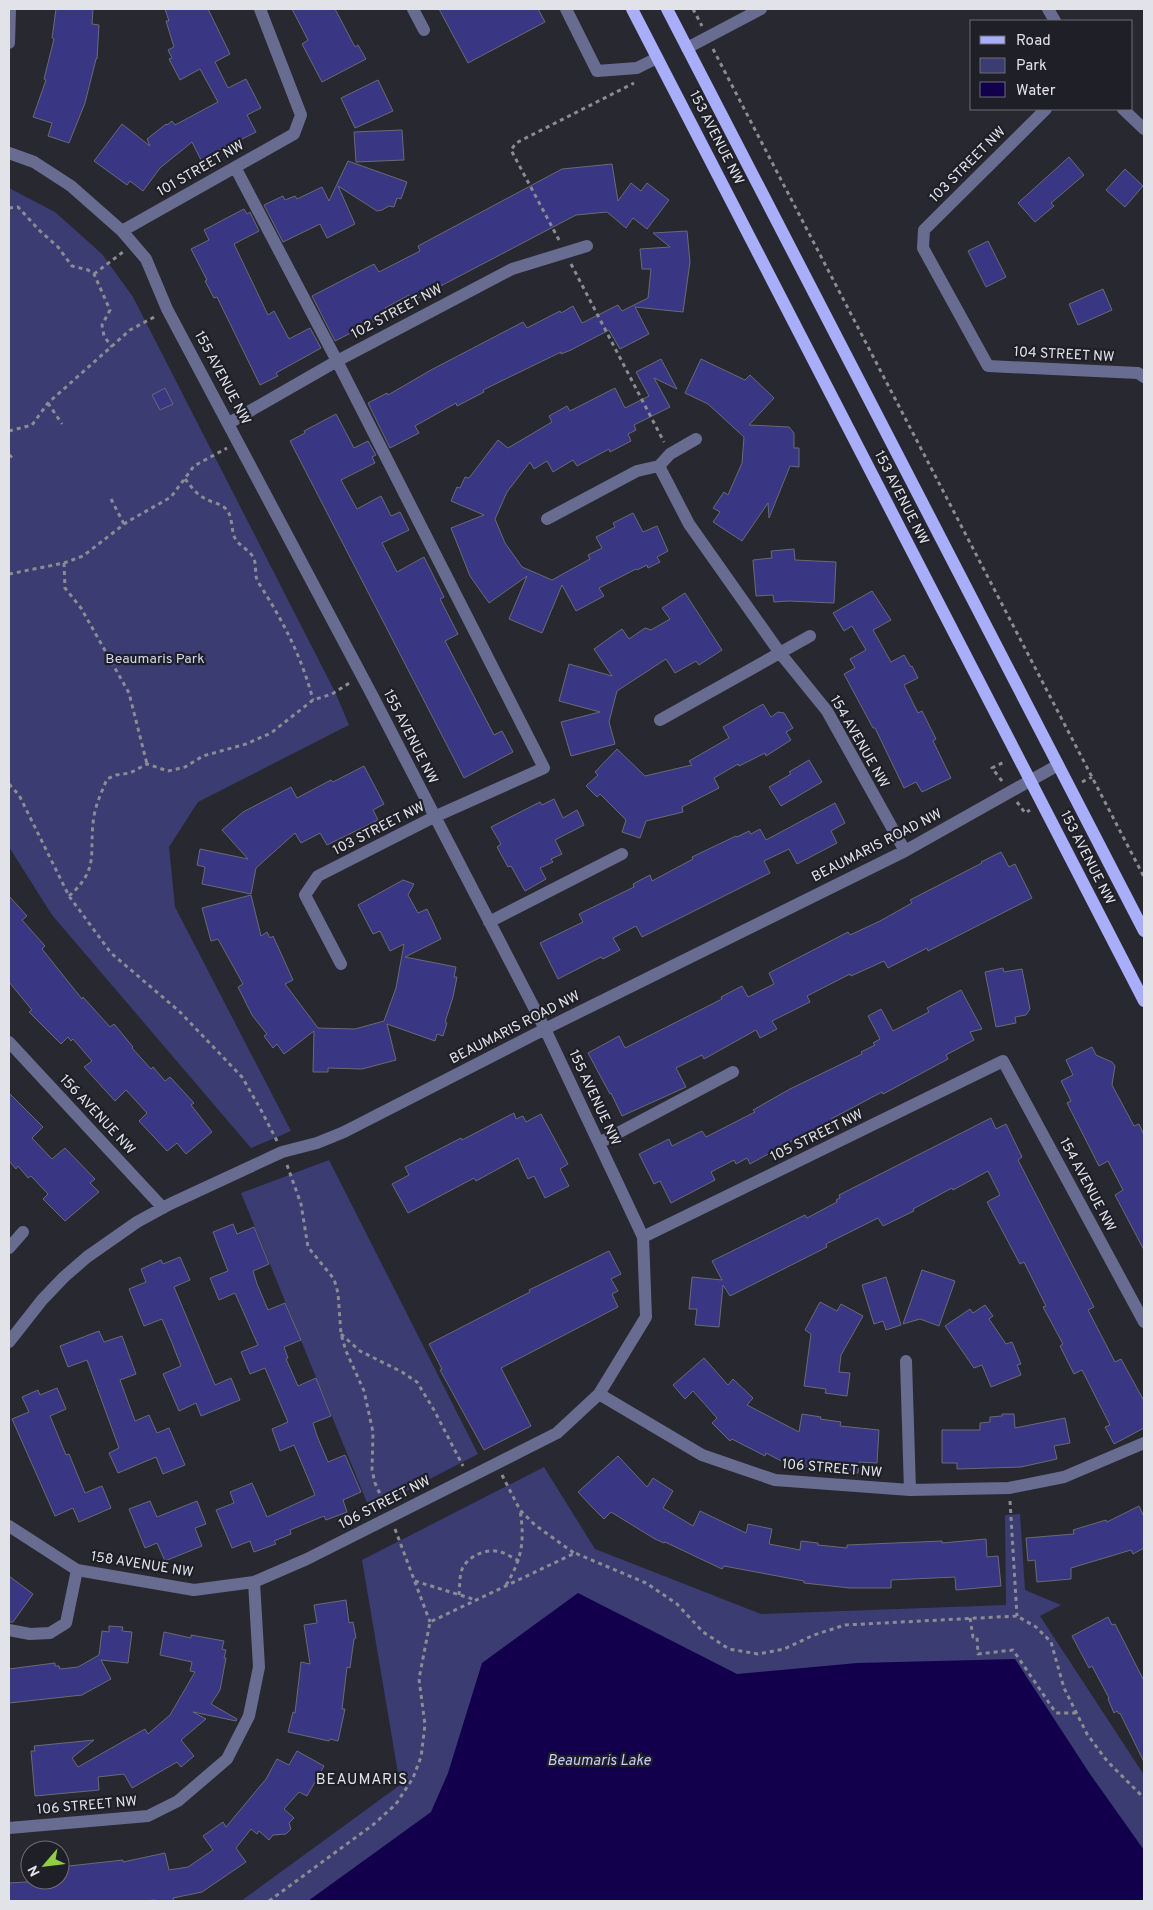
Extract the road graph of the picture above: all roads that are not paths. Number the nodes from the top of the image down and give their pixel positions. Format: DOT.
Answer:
graph roads {
  1 [pos="10,9"];
  2 [pos="260,9"];
  3 [pos="412,9"];
  4 [pos="566,9"];
  5 [pos="632,9"];
  6 [pos="667,9"];
  7 [pos="761,9"];
  8 [pos="1048,9"];
  9 [pos="1055,20"];
  10 [pos="424,30"];
  11 [pos="9,42"];
  12 [pos="688,48"];
  13 [pos="657,58"];
  14 [pos="1045,110"];
  15 [pos="1124,110"];
  16 [pos="1144,129"];
  17 [pos="9,154"];
  18 [pos="235,167"];
  19 [pos="122,231"];
  20 [pos="587,246"];
  21 [pos="337,361"];
  22 [pos="988,366"];
  23 [pos="1141,375"];
  24 [pos="228,423"];
  25 [pos="696,439"];
  26 [pos="658,466"];
  27 [pos="548,519"];
  28 [pos="810,636"];
  29 [pos="780,652"];
  30 [pos="660,720"];
  31 [pos="1058,765"];
  32 [pos="1029,780"];
  33 [pos="434,817"];
  34 [pos="905,851"];
  35 [pos="622,854"];
  36 [pos="488,922"];
  37 [pos="1144,931"];
  38 [pos="341,964"];
  39 [pos="1144,1001"];
  40 [pos="545,1029"];
  41 [pos="9,1042"];
  42 [pos="1003,1061"];
  43 [pos="732,1072"];
  44 [pos="599,1144"];
  45 [pos="163,1208"];
  46 [pos="22,1232"];
  47 [pos="644,1237"];
  48 [pos="9,1248"];
  49 [pos="1144,1322"];
  50 [pos="11,1335"];
  51 [pos="906,1360"];
  52 [pos="600,1394"];
  53 [pos="1144,1443"];
  54 [pos="910,1490"];
  55 [pos="9,1526"];
  56 [pos="77,1570"];
  57 [pos="254,1582"];
  58 [pos="9,1630"];
  59 [pos="9,1828"];
  1 -- 11 [label="street"];
  2 -- 18 [label="street, 101 STREET NW"];
  3 -- 10 [label="street"];
  4 -- 13 [label="street"];
  5 -- 13 [label="main road, 153 AVENUE NW"];
  6 -- 12 [label="main road, 153 AVENUE NW"];
  7 -- 12 [label="street"];
  8 -- 9 [label="street"];
  12 -- 31 [label="main road, 153 AVENUE NW"];
  13 -- 32 [label="main road, 153 AVENUE NW"];
  14 -- 22 [label="street, 103 STREET NW"];
  15 -- 16 [label="street"];
  17 -- 19 [label="street, 155 AVENUE NW"];
  18 -- 19 [label="street, 101 STREET NW"];
  18 -- 21 [label="street"];
  19 -- 24 [label="street, 155 AVENUE NW"];
  20 -- 21 [label="street, 102 STREET NW"];
  21 -- 24 [label="street, 102 STREET NW"];
  21 -- 33 [label="street, 103 STREET NW"];
  22 -- 23 [label="street, 104 STREET NW"];
  24 -- 33 [label="street, 155 AVENUE NW"];
  25 -- 26 [label="street"];
  26 -- 27 [label="street"];
  26 -- 29 [label="street, 154 AVENUE NW"];
  28 -- 29 [label="street"];
  29 -- 30 [label="street"];
  29 -- 34 [label="street, 154 AVENUE NW"];
  31 -- 32 [label="street, BEAUMARIS ROAD NW"];
  31 -- 37 [label="main road, 153 AVENUE NW"];
  32 -- 34 [label="street, BEAUMARIS ROAD NW"];
  32 -- 39 [label="main road, 153 AVENUE NW"];
  33 -- 36 [label="street, 155 AVENUE NW"];
  33 -- 38 [label="street, 103 STREET NW"];
  34 -- 40 [label="street, BEAUMARIS ROAD NW"];
  35 -- 36 [label="street"];
  36 -- 40 [label="street, 155 AVENUE NW"];
  40 -- 44 [label="street, 155 AVENUE NW"];
  40 -- 45 [label="street, BEAUMARIS ROAD NW"];
  41 -- 45 [label="street, 156 AVENUE NW"];
  42 -- 47 [label="street, 105 STREET NW"];
  42 -- 49 [label="street, 154 AVENUE NW"];
  43 -- 44 [label="street"];
  44 -- 47 [label="street, 155 AVENUE NW"];
  45 -- 50 [label="street, BEAUMARIS ROAD NW"];
  46 -- 48 [label="street"];
  47 -- 52 [label="street, 155 AVENUE NW"];
  51 -- 54 [label="street"];
  52 -- 54 [label="street, 106 STREET NW"];
  52 -- 57 [label="street, 106 STREET NW"];
  53 -- 54 [label="street, 106 STREET NW"];
  55 -- 56 [label="street, 158 AVENUE NW"];
  56 -- 57 [label="street, 158 AVENUE NW"];
  56 -- 58 [label="street"];
  57 -- 59 [label="street, 106 STREET NW"];
}
